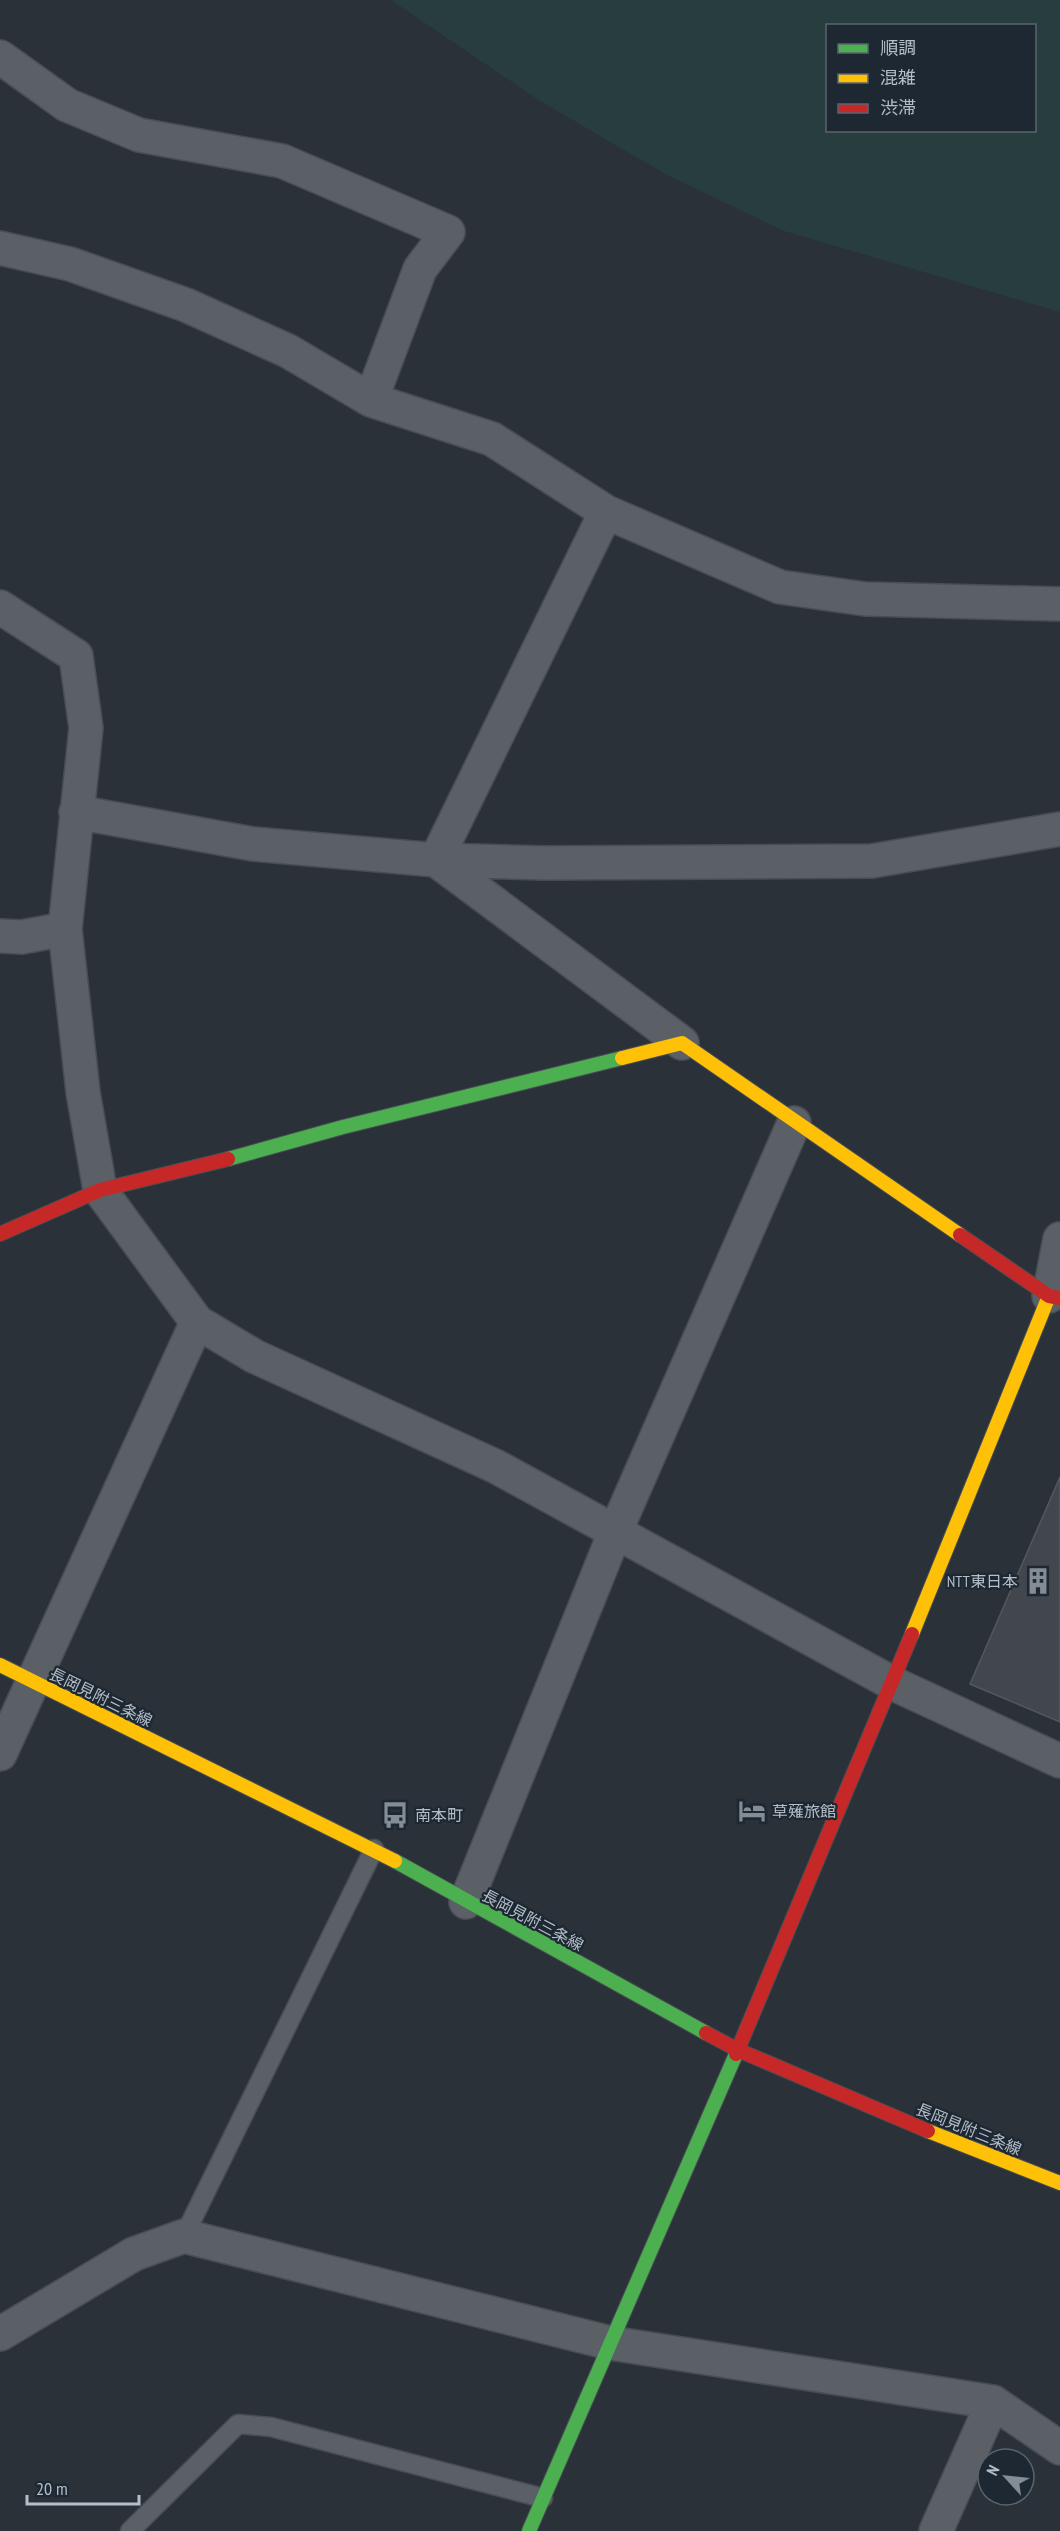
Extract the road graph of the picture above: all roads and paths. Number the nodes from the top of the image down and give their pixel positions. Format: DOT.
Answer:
graph roads {
  1 [pos="0,57"];
  2 [pos="0,248"];
  3 [pos="371,400"];
  4 [pos="606,512"];
  5 [pos="1060,604"];
  6 [pos="0,607"];
  7 [pos="76,812"];
  8 [pos="1060,829"];
  9 [pos="436,860"];
  10 [pos="65,929"];
  11 [pos="0,936"];
  12 [pos="682,1043"];
  13 [pos="794,1123"];
  14 [pos="100,1190"];
  15 [pos="0,1234"];
  16 [pos="1060,1239"];
  17 [pos="1054,1297"];
  18 [pos="197,1322"];
  19 [pos="616,1530"];
  20 [pos="0,1665"];
  21 [pos="33,1682"];
  22 [pos="892,1683"];
  23 [pos="0,1754"];
  24 [pos="1060,1761"];
  25 [pos="374,1850"];
  26 [pos="465,1902"];
  27 [pos="738,2050"];
  28 [pos="1060,2183"];
  29 [pos="184,2236"];
  30 [pos="0,2334"];
  31 [pos="610,2343"];
  32 [pos="993,2402"];
  33 [pos="1060,2448"];
  34 [pos="543,2498"];
  35 [pos="130,2531"];
  36 [pos="529,2531"];
  37 [pos="936,2531"];
  1 -- 3 [label="street"];
  2 -- 3 [label="street"];
  3 -- 4 [label="street"];
  4 -- 5 [label="street"];
  4 -- 9 [label="street"];
  6 -- 7 [label="street"];
  7 -- 9 [label="street"];
  7 -- 10 [label="street"];
  8 -- 9 [label="street"];
  9 -- 12 [label="street"];
  10 -- 11 [label="street"];
  10 -- 14 [label="street"];
  12 -- 13 [label="street"];
  12 -- 14 [label="street"];
  13 -- 17 [label="street"];
  13 -- 19 [label="street"];
  14 -- 15 [label="street"];
  14 -- 18 [label="street"];
  16 -- 17 [label="street"];
  17 -- 22 [label="street"];
  18 -- 19 [label="street"];
  18 -- 21 [label="street"];
  19 -- 22 [label="street"];
  19 -- 26 [label="street"];
  20 -- 21 [label="street, 長岡見附三条線"];
  21 -- 23 [label="street"];
  21 -- 25 [label="street, 長岡見附三条線"];
  22 -- 24 [label="street"];
  22 -- 27 [label="street"];
  25 -- 26 [label="street, 長岡見附三条線"];
  25 -- 29 [label="lane"];
  26 -- 27 [label="street, 長岡見附三条線"];
  27 -- 28 [label="street, 長岡見附三条線"];
  27 -- 31 [label="street"];
  29 -- 30 [label="street"];
  29 -- 31 [label="street"];
  31 -- 32 [label="street"];
  31 -- 34 [label="street"];
  32 -- 33 [label="street"];
  32 -- 37 [label="street"];
  34 -- 35 [label="lane"];
  34 -- 36 [label="street"];
}
